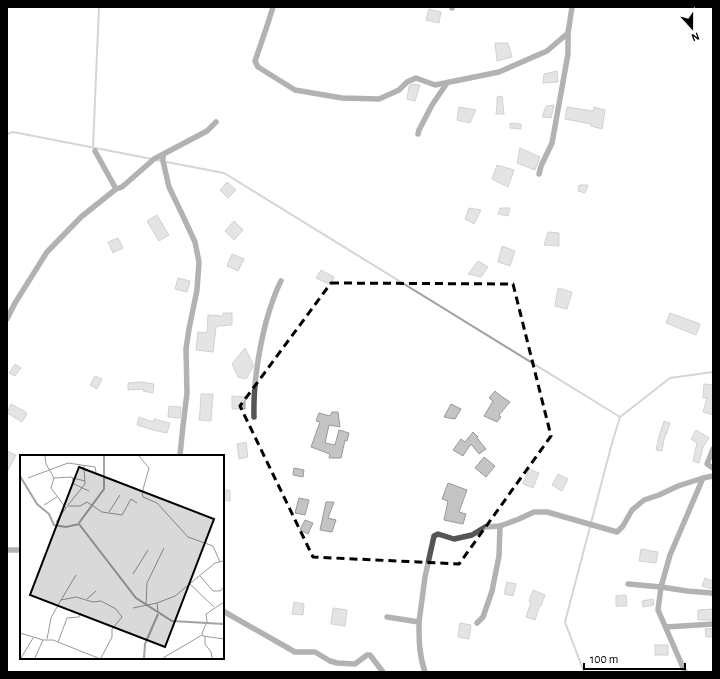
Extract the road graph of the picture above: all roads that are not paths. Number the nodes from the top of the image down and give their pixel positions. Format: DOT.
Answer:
graph roads {
  1 [pos="273,7"];
  2 [pos="572,7"];
  3 [pos="568,33"];
  4 [pos="447,83"];
  5 [pos="216,122"];
  6 [pos="418,134"];
  7 [pos="95,152"];
  8 [pos="163,155"];
  9 [pos="540,174"];
  10 [pos="116,189"];
  11 [pos="281,281"];
  12 [pos="7,319"];
  13 [pos="254,417"];
  14 [pos="713,449"];
  15 [pos="180,455"];
  16 [pos="713,468"];
  17 [pos="713,476"];
  18 [pos="703,478"];
  19 [pos="500,526"];
  20 [pos="7,550"];
  21 [pos="20,550"];
  22 [pos="628,584"];
  23 [pos="661,587"];
  24 [pos="713,594"];
  25 [pos="224,612"];
  26 [pos="387,617"];
  27 [pos="419,622"];
  28 [pos="477,623"];
  29 [pos="713,624"];
  30 [pos="666,628"];
  31 [pos="383,672"];
  32 [pos="425,672"];
  33 [pos="686,672"];
  1 -- 4 [label="street"];
  2 -- 3 [label="street"];
  3 -- 4 [label="street"];
  3 -- 9 [label="street"];
  4 -- 6 [label="street"];
  5 -- 8 [label="street"];
  7 -- 10 [label="street"];
  8 -- 10 [label="street"];
  8 -- 15 [label="street"];
  10 -- 12 [label="street"];
  11 -- 13 [label="street"];
  14 -- 16 [label="street"];
  17 -- 18 [label="street"];
  18 -- 19 [label="street"];
  18 -- 23 [label="street"];
  19 -- 27 [label="street"];
  19 -- 28 [label="street"];
  20 -- 21 [label="street"];
  22 -- 23 [label="street"];
  23 -- 24 [label="street"];
  23 -- 30 [label="street"];
  25 -- 31 [label="street"];
  26 -- 27 [label="street"];
  27 -- 32 [label="street"];
  29 -- 30 [label="street"];
  30 -- 33 [label="street"];
}
